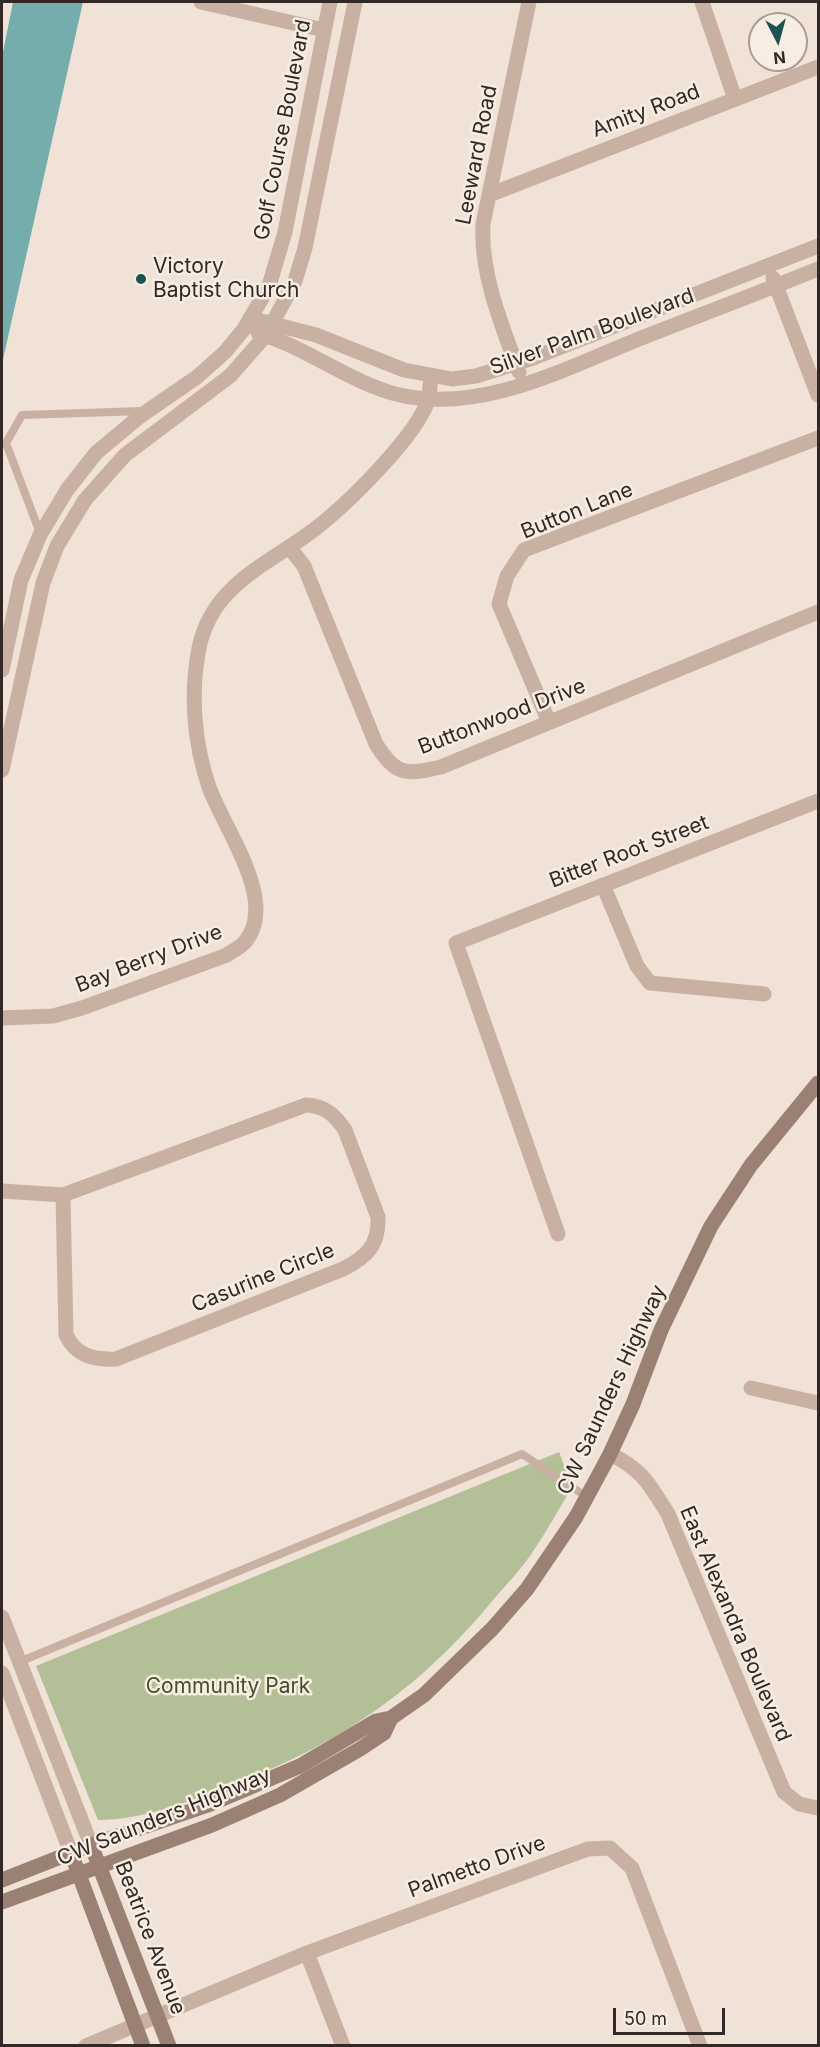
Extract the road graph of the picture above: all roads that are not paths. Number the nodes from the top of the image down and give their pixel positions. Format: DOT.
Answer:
graph roads {
  1 [pos="201,2"];
  2 [pos="330,2"];
  3 [pos="355,2"];
  4 [pos="529,2"];
  5 [pos="702,2"];
  6 [pos="324,30"];
  7 [pos="819,66"];
  8 [pos="735,99"];
  9 [pos="489,195"];
  10 [pos="819,246"];
  11 [pos="768,266"];
  12 [pos="819,269"];
  13 [pos="776,286"];
  14 [pos="247,324"];
  15 [pos="270,329"];
  16 [pos="516,364"];
  17 [pos="431,377"];
  18 [pos="523,383"];
  19 [pos="819,395"];
  20 [pos="428,400"];
  21 [pos="147,411"];
  22 [pos="819,438"];
  23 [pos="40,535"];
  24 [pos="289,547"];
  25 [pos="21,580"];
  26 [pos="43,583"];
  27 [pos="819,612"];
  28 [pos="2,670"];
  29 [pos="549,722"];
  30 [pos="2,770"];
  31 [pos="819,801"];
  32 [pos="603,885"];
  33 [pos="764,993"];
  34 [pos="2,1018"];
  35 [pos="819,1083"];
  36 [pos="2,1191"];
  37 [pos="63,1195"];
  38 [pos="558,1234"];
  39 [pos="751,1388"];
  40 [pos="819,1403"];
  41 [pos="610,1454"];
  42 [pos="587,1497"];
  43 [pos="2,1617"];
  44 [pos="19,1662"];
  45 [pos="2,1673"];
  46 [pos="391,1718"];
  47 [pos="819,1808"];
  48 [pos="92,1845"];
  49 [pos="70,1853"];
  50 [pos="100,1867"];
  51 [pos="79,1875"];
  52 [pos="2,1880"];
  53 [pos="2,1902"];
  54 [pos="307,1953"];
  55 [pos="157,2016"];
  56 [pos="135,2025"];
  57 [pos="86,2046"];
  58 [pos="143,2046"];
  59 [pos="169,2046"];
  60 [pos="343,2046"];
  61 [pos="700,2046"];
  1 -- 6 [label="street"];
  2 -- 6 [label="street, Golf Course Boulevard"];
  3 -- 15 [label="street, Golf Course Boulevard"];
  4 -- 9 [label="street, Leeward Road"];
  5 -- 8 [label="street"];
  6 -- 14 [label="street, Golf Course Boulevard"];
  7 -- 8 [label="street, Amity Road"];
  8 -- 9 [label="street, Amity Road"];
  9 -- 16 [label="street, Leeward Road"];
  10 -- 11 [label="street, Silver Palm Boulevard"];
  11 -- 13 [label="street"];
  11 -- 16 [label="street, Silver Palm Boulevard"];
  12 -- 13 [label="street, Silver Palm Boulevard"];
  13 -- 18 [label="street, Silver Palm Boulevard"];
  13 -- 19 [label="street"];
  14 -- 15 [label="street, Silver Palm Boulevard"];
  14 -- 21 [label="street, Golf Course Boulevard"];
  15 -- 17 [label="street, Silver Palm Boulevard"];
  15 -- 20 [label="street, Silver Palm Boulevard"];
  15 -- 26 [label="street, Golf Course Boulevard"];
  16 -- 17 [label="street, Silver Palm Boulevard"];
  16 -- 18 [label="street, Leeward Road"];
  17 -- 20 [label="street, Bay Berry Drive"];
  18 -- 20 [label="street, Silver Palm Boulevard"];
  20 -- 24 [label="street, Bay Berry Drive"];
  21 -- 23 [label="street, Golf Course Boulevard"];
  21 -- 23 [label="lane"];
  22 -- 29 [label="street, Button Lane"];
  23 -- 25 [label="street, Golf Course Boulevard"];
  24 -- 29 [label="street, Buttonwood Drive"];
  24 -- 34 [label="street, Bay Berry Drive"];
  25 -- 26 [label="street"];
  25 -- 28 [label="street, Golf Course Boulevard"];
  26 -- 30 [label="street, Golf Course Boulevard"];
  27 -- 29 [label="street, Buttonwood Drive"];
  31 -- 32 [label="street, Bitter Root Street"];
  32 -- 33 [label="street"];
  32 -- 38 [label="street, Bitter Root Street"];
  35 -- 41 [label="main road, CW Saunders Highway"];
  36 -- 37 [label="street, Casurine Circle"];
  37 -- 37 [label="street, Casurine Circle"];
  39 -- 40 [label="street"];
  41 -- 42 [label="main road, CW Saunders Highway"];
  41 -- 47 [label="street, East Alexandra Boulevard"];
  42 -- 44 [label="lane"];
  42 -- 46 [label="main road, CW Saunders Highway"];
  43 -- 44 [label="street"];
  44 -- 48 [label="street"];
  45 -- 49 [label="street"];
  46 -- 48 [label="main road, CW Saunders Highway"];
  46 -- 50 [label="main road, CW Saunders Highway"];
  48 -- 49 [label="main road, CW Saunders Highway"];
  48 -- 50 [label="main road, Beatrice Avenue"];
  49 -- 51 [label="main road, Beatrice Avenue"];
  49 -- 52 [label="main road, CW Saunders Highway"];
  50 -- 51 [label="main road, CW Saunders Highway"];
  50 -- 55 [label="main road, Beatrice Avenue"];
  51 -- 53 [label="main road, CW Saunders Highway"];
  51 -- 56 [label="main road, Beatrice Avenue"];
  54 -- 55 [label="street, Palmetto Drive"];
  54 -- 60 [label="street"];
  54 -- 61 [label="street, Palmetto Drive"];
  55 -- 56 [label="street, Palmetto Drive"];
  55 -- 59 [label="main road, Beatrice Avenue"];
  56 -- 57 [label="street, Palmetto Drive"];
  56 -- 58 [label="main road, Beatrice Avenue"];
}
